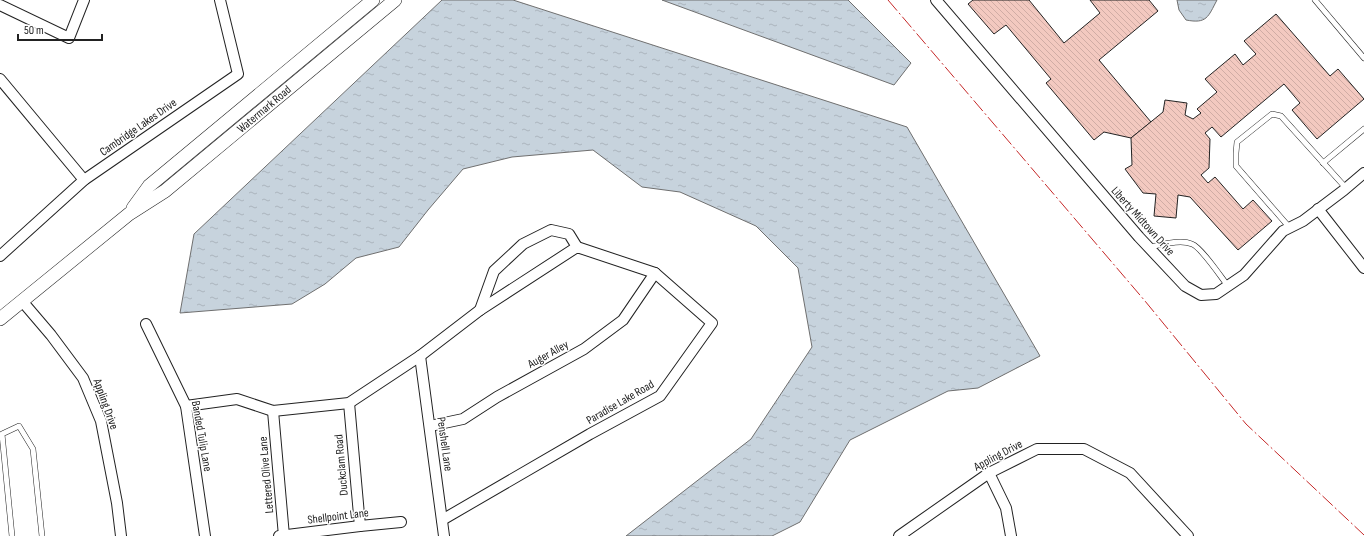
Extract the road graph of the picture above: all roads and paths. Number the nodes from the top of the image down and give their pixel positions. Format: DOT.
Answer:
graph roads {
  1 [pos="84,0"];
  2 [pos="220,0"];
  3 [pos="373,0"];
  4 [pos="396,0"];
  5 [pos="936,0"];
  6 [pos="1315,0"];
  7 [pos="0,5"];
  8 [pos="1364,58"];
  9 [pos="0,79"];
  10 [pos="1364,129"];
  11 [pos="1323,163"];
  12 [pos="1364,173"];
  13 [pos="84,180"];
  14 [pos="1346,188"];
  15 [pos="1318,209"];
  16 [pos="129,214"];
  17 [pos="1290,228"];
  18 [pos="577,246"];
  19 [pos="1148,247"];
  20 [pos="0,256"];
  21 [pos="1364,268"];
  22 [pos="655,272"];
  23 [pos="1228,286"];
  24 [pos="22,301"];
  25 [pos="480,310"];
  26 [pos="0,320"];
  27 [pos="146,324"];
  28 [pos="420,356"];
  29 [pos="349,403"];
  30 [pos="186,406"];
  31 [pos="273,411"];
  32 [pos="430,426"];
  33 [pos="989,473"];
  34 [pos="442,520"];
  35 [pos="400,522"];
  36 [pos="360,526"];
  37 [pos="12,536"];
  38 [pos="42,536"];
  39 [pos="121,536"];
  40 [pos="205,536"];
  41 [pos="282,536"];
  42 [pos="444,536"];
  43 [pos="899,536"];
  44 [pos="1011,536"];
  45 [pos="1188,536"];
  1 -- 7 [label="street"];
  2 -- 13 [label="street, Cambridge Lakes Drive"];
  3 -- 16 [label="street, Watermark Road"];
  4 -- 16 [label="street, Watermark Road"];
  5 -- 19 [label="street, Liberty Midtown Drive"];
  6 -- 8 [label="lane"];
  9 -- 13 [label="street"];
  10 -- 11 [label="lane"];
  11 -- 14 [label="lane"];
  11 -- 17 [label="lane"];
  12 -- 14 [label="street, Liberty Midtown Drive"];
  13 -- 20 [label="street, Cambridge Lakes Drive"];
  14 -- 15 [label="street, Liberty Midtown Drive"];
  15 -- 17 [label="street, Liberty Midtown Drive"];
  15 -- 21 [label="street"];
  16 -- 24 [label="street, Watermark Road"];
  17 -- 23 [label="street, Liberty Midtown Drive"];
  18 -- 22 [label="street, Paradise Lake Road"];
  18 -- 25 [label="street"];
  18 -- 25 [label="street, Paradise Lake Road"];
  19 -- 23 [label="lane"];
  19 -- 23 [label="street, Liberty Midtown Drive"];
  22 -- 32 [label="street, Auger Alley"];
  22 -- 34 [label="street, Paradise Lake Road"];
  24 -- 26 [label="street, Watermark Road"];
  24 -- 39 [label="street, Appling Drive"];
  25 -- 28 [label="street"];
  27 -- 30 [label="street, Banded Tulip Lane"];
  28 -- 29 [label="street"];
  28 -- 32 [label="street, Penshell Lane"];
  29 -- 31 [label="street"];
  29 -- 36 [label="street, Duckclam Road"];
  30 -- 31 [label="street"];
  30 -- 40 [label="street, Banded Tulip Lane"];
  31 -- 41 [label="street, Lettered Olive Lane"];
  32 -- 34 [label="street, Penshell Lane"];
  33 -- 43 [label="street, Appling Drive"];
  33 -- 44 [label="street"];
  33 -- 45 [label="street, Appling Drive"];
  34 -- 42 [label="street, Penshell Lane"];
  35 -- 36 [label="street, Shellpoint Lane"];
  36 -- 41 [label="street, Shellpoint Lane"];
  37 -- 38 [label="lane"];
}
